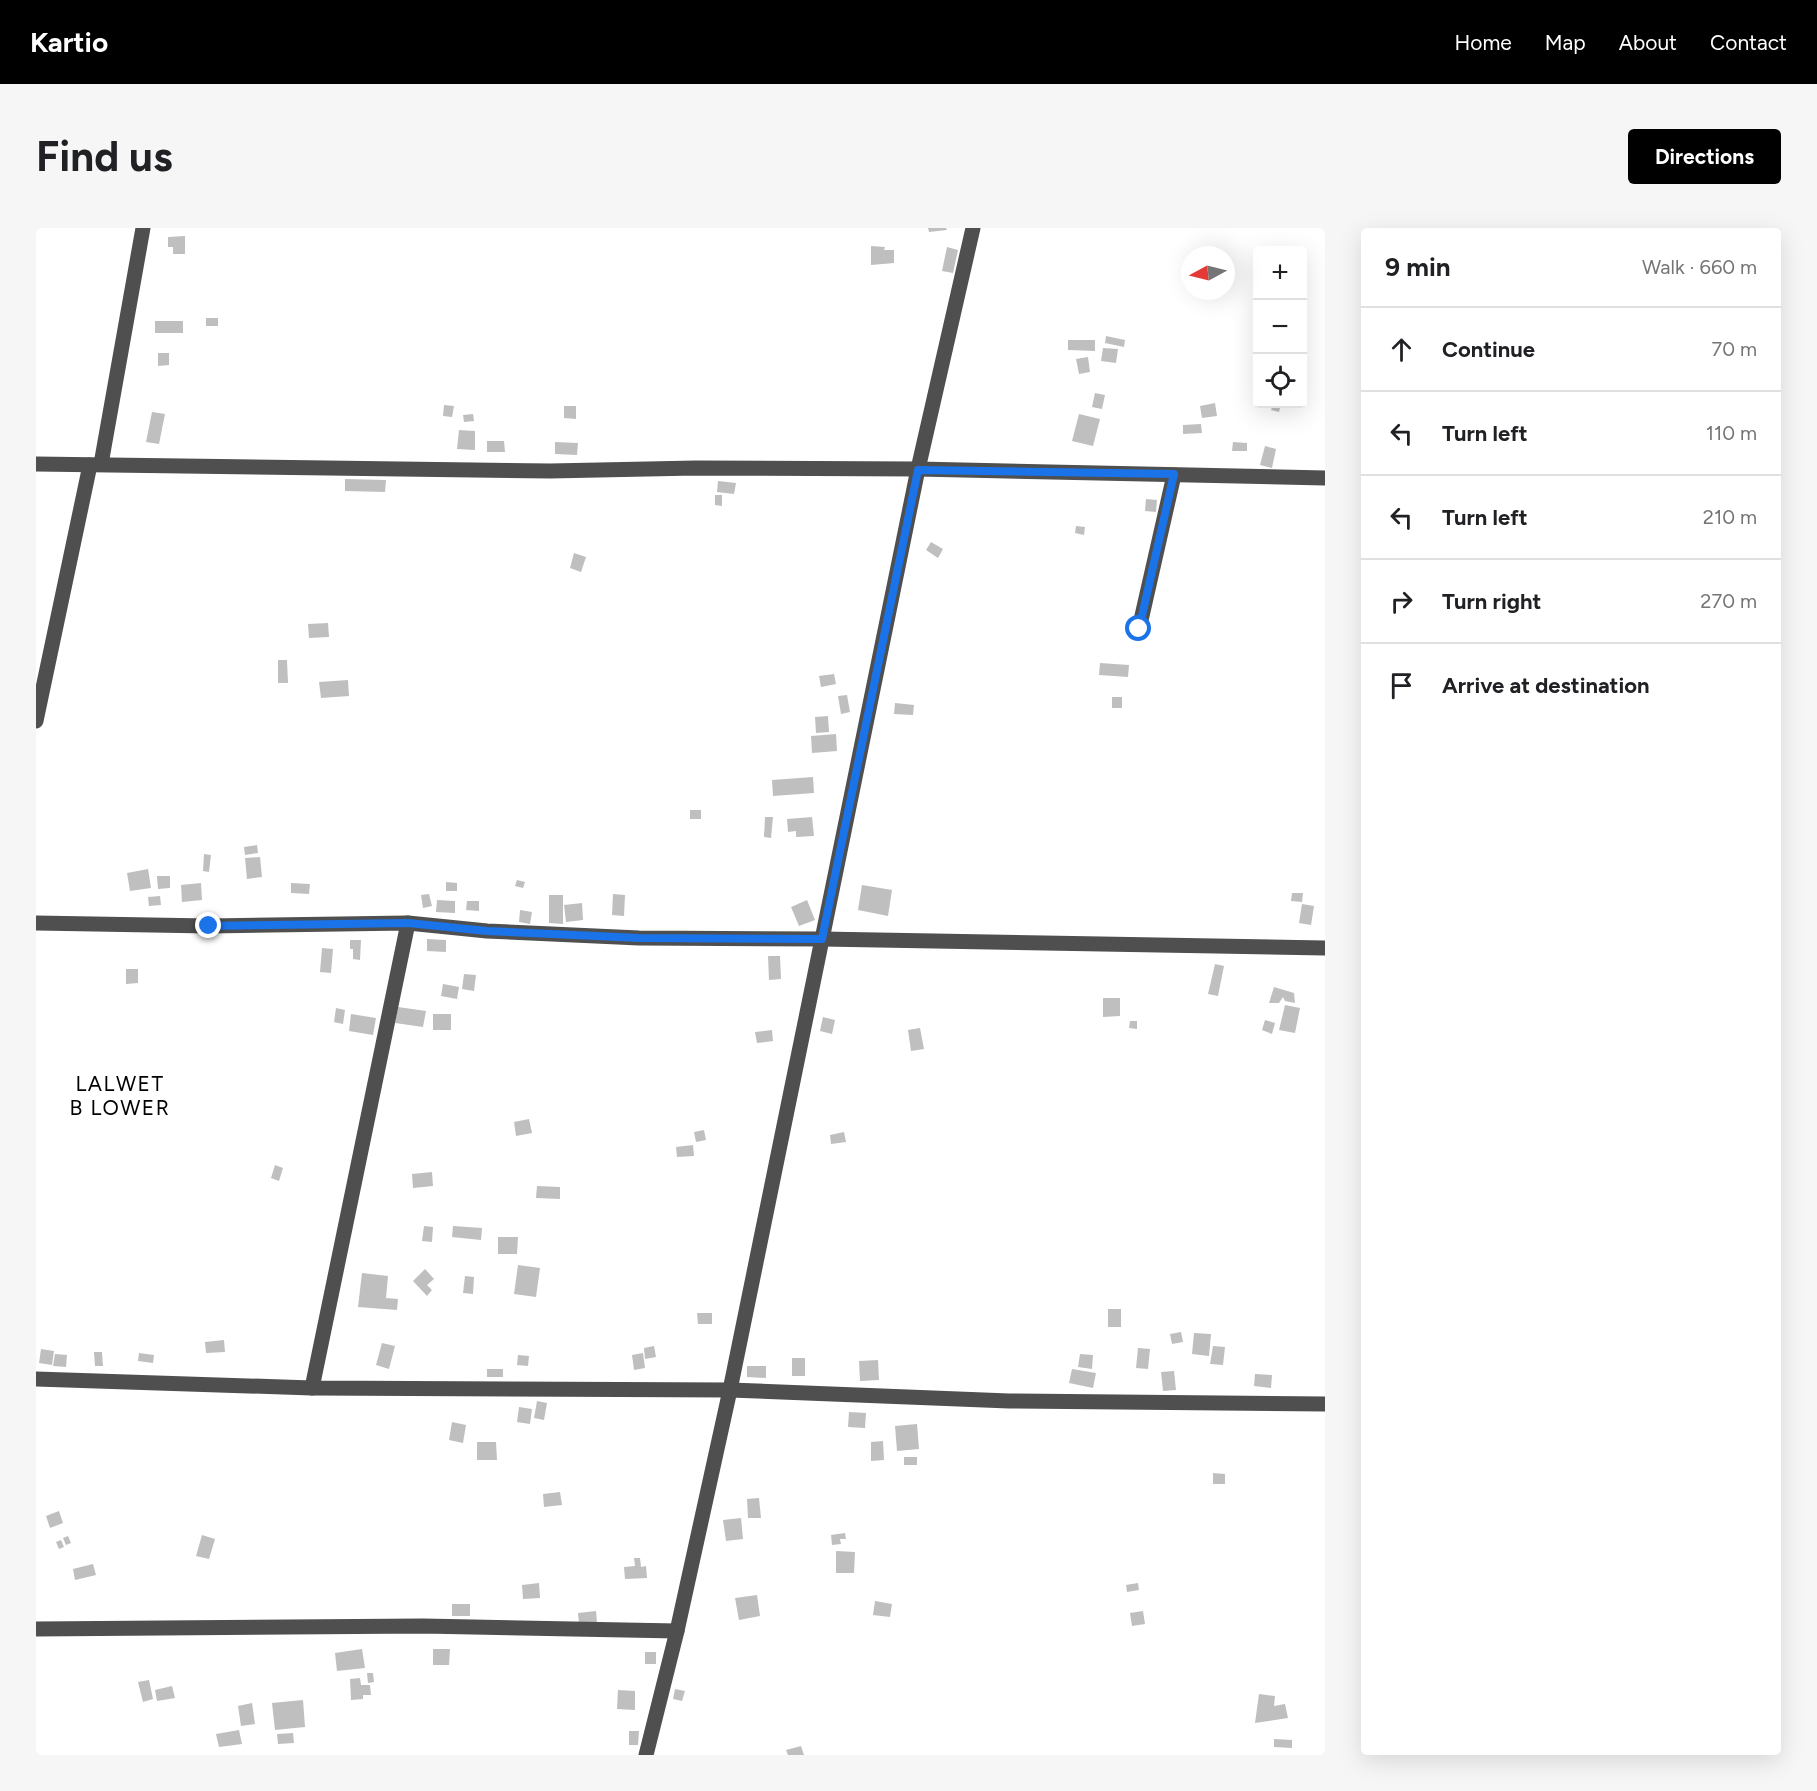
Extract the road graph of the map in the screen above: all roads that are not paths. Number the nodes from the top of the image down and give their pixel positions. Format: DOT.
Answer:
graph roads {
  1 [pos="143,228"];
  2 [pos="973,228"];
  3 [pos="36,464"];
  4 [pos="96,464"];
  5 [pos="918,470"];
  6 [pos="1174,474"];
  7 [pos="1325,478"];
  8 [pos="1139,629"];
  9 [pos="36,721"];
  10 [pos="36,923"];
  11 [pos="408,923"];
  12 [pos="822,939"];
  13 [pos="1325,948"];
  14 [pos="36,1379"];
  15 [pos="312,1388"];
  16 [pos="730,1390"];
  17 [pos="1325,1404"];
  18 [pos="36,1629"];
  19 [pos="677,1632"];
  20 [pos="646,1755"];
  1 -- 4 [label="street"];
  2 -- 5 [label="street"];
  3 -- 4 [label="street"];
  4 -- 5 [label="street"];
  4 -- 9 [label="street"];
  5 -- 6 [label="street"];
  5 -- 12 [label="street"];
  6 -- 7 [label="street"];
  6 -- 8 [label="street"];
  10 -- 11 [label="street"];
  11 -- 12 [label="street"];
  11 -- 15 [label="street"];
  12 -- 13 [label="street"];
  12 -- 16 [label="street"];
  14 -- 15 [label="street"];
  15 -- 16 [label="street"];
  16 -- 17 [label="street"];
  16 -- 19 [label="street"];
  18 -- 19 [label="street"];
  19 -- 20 [label="street"];
}
